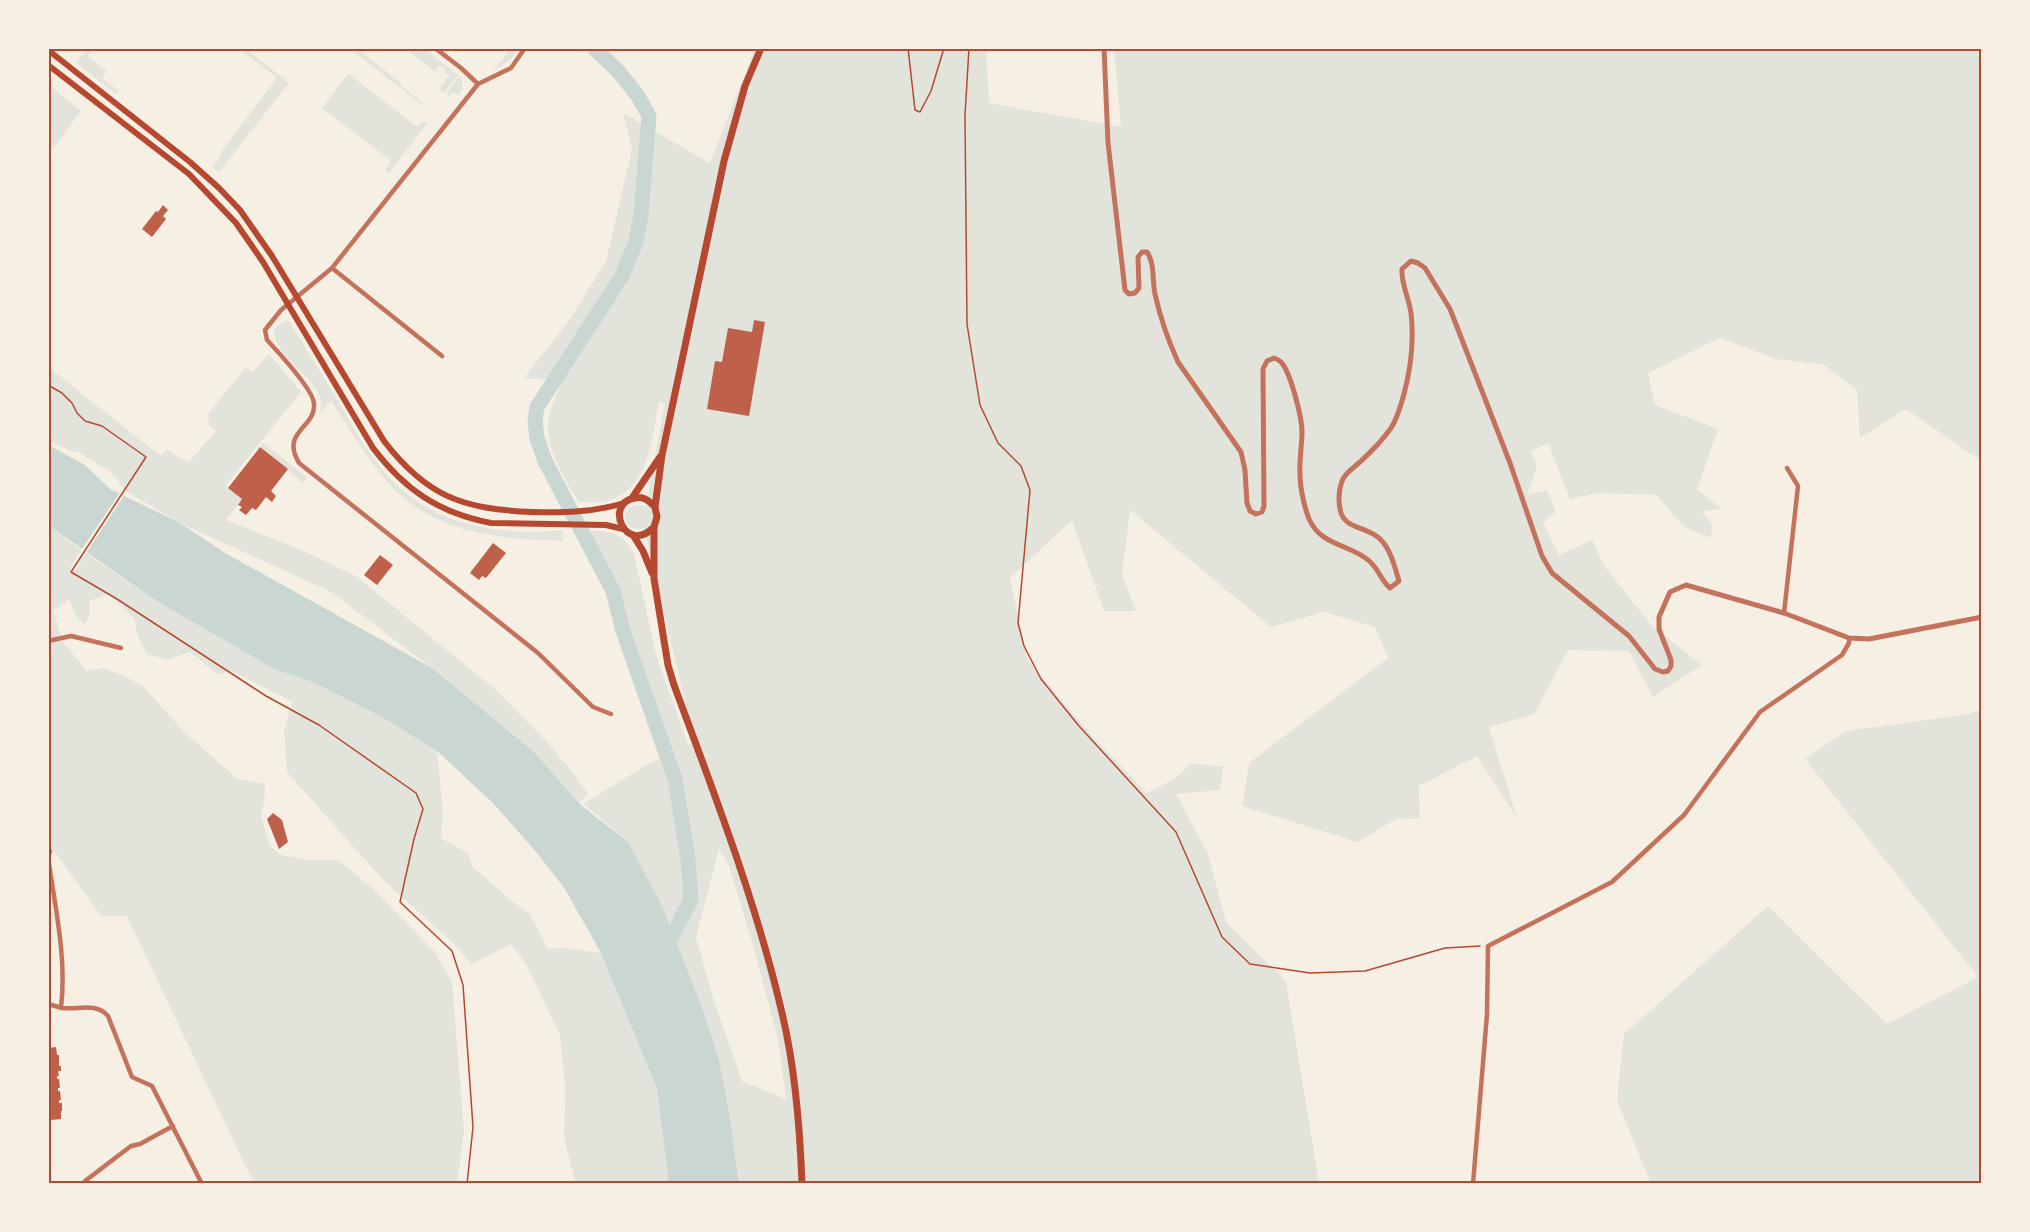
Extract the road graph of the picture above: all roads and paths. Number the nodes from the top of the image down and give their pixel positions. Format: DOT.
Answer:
graph roads {
  1 [pos="435,48"];
  2 [pos="525,48"];
  3 [pos="761,48"];
  4 [pos="908,48"];
  5 [pos="944,48"];
  6 [pos="969,48"];
  7 [pos="1104,48"];
  8 [pos="48,50"];
  9 [pos="48,65"];
  10 [pos="478,84"];
  11 [pos="332,268"];
  12 [pos="292,300"];
  13 [pos="442,356"];
  14 [pos="48,385"];
  15 [pos="662,455"];
  16 [pos="1787,468"];
  17 [pos="628,500"];
  18 [pos="655,507"];
  19 [pos="654,527"];
  20 [pos="623,529"];
  21 [pos="633,535"];
  22 [pos="654,579"];
  23 [pos="1784,613"];
  24 [pos="1982,617"];
  25 [pos="1850,638"];
  26 [pos="48,641"];
  27 [pos="121,648"];
  28 [pos="611,714"];
  29 [pos="48,847"];
  30 [pos="1488,946"];
  31 [pos="48,1004"];
  32 [pos="61,1008"];
  33 [pos="173,1126"];
  34 [pos="83,1183"];
  35 [pos="202,1184"];
  36 [pos="467,1184"];
  37 [pos="802,1184"];
  38 [pos="1473,1184"];
  1 -- 10 [label="street"];
  2 -- 10 [label="street"];
  3 -- 15 [label="main road"];
  4 -- 5 [label="path"];
  6 -- 30 [label="path"];
  7 -- 23 [label="street"];
  8 -- 12 [label="main road"];
  9 -- 12 [label="main road"];
  10 -- 11 [label="street"];
  11 -- 12 [label="street"];
  11 -- 13 [label="street"];
  12 -- 17 [label="main road"];
  12 -- 20 [label="main road"];
  12 -- 28 [label="street"];
  14 -- 36 [label="path"];
  15 -- 17 [label="main road"];
  15 -- 18 [label="main road"];
  16 -- 23 [label="street"];
  17 -- 18 [label="main road"];
  17 -- 20 [label="main road"];
  18 -- 19 [label="main road"];
  19 -- 21 [label="main road"];
  19 -- 22 [label="main road"];
  20 -- 21 [label="main road"];
  21 -- 22 [label="main road"];
  22 -- 37 [label="main road"];
  23 -- 25 [label="street"];
  24 -- 25 [label="street"];
  25 -- 30 [label="street"];
  26 -- 27 [label="street"];
  29 -- 32 [label="street"];
  30 -- 38 [label="street"];
  31 -- 32 [label="street"];
  32 -- 33 [label="street"];
  33 -- 34 [label="street"];
  33 -- 35 [label="street"];
}
